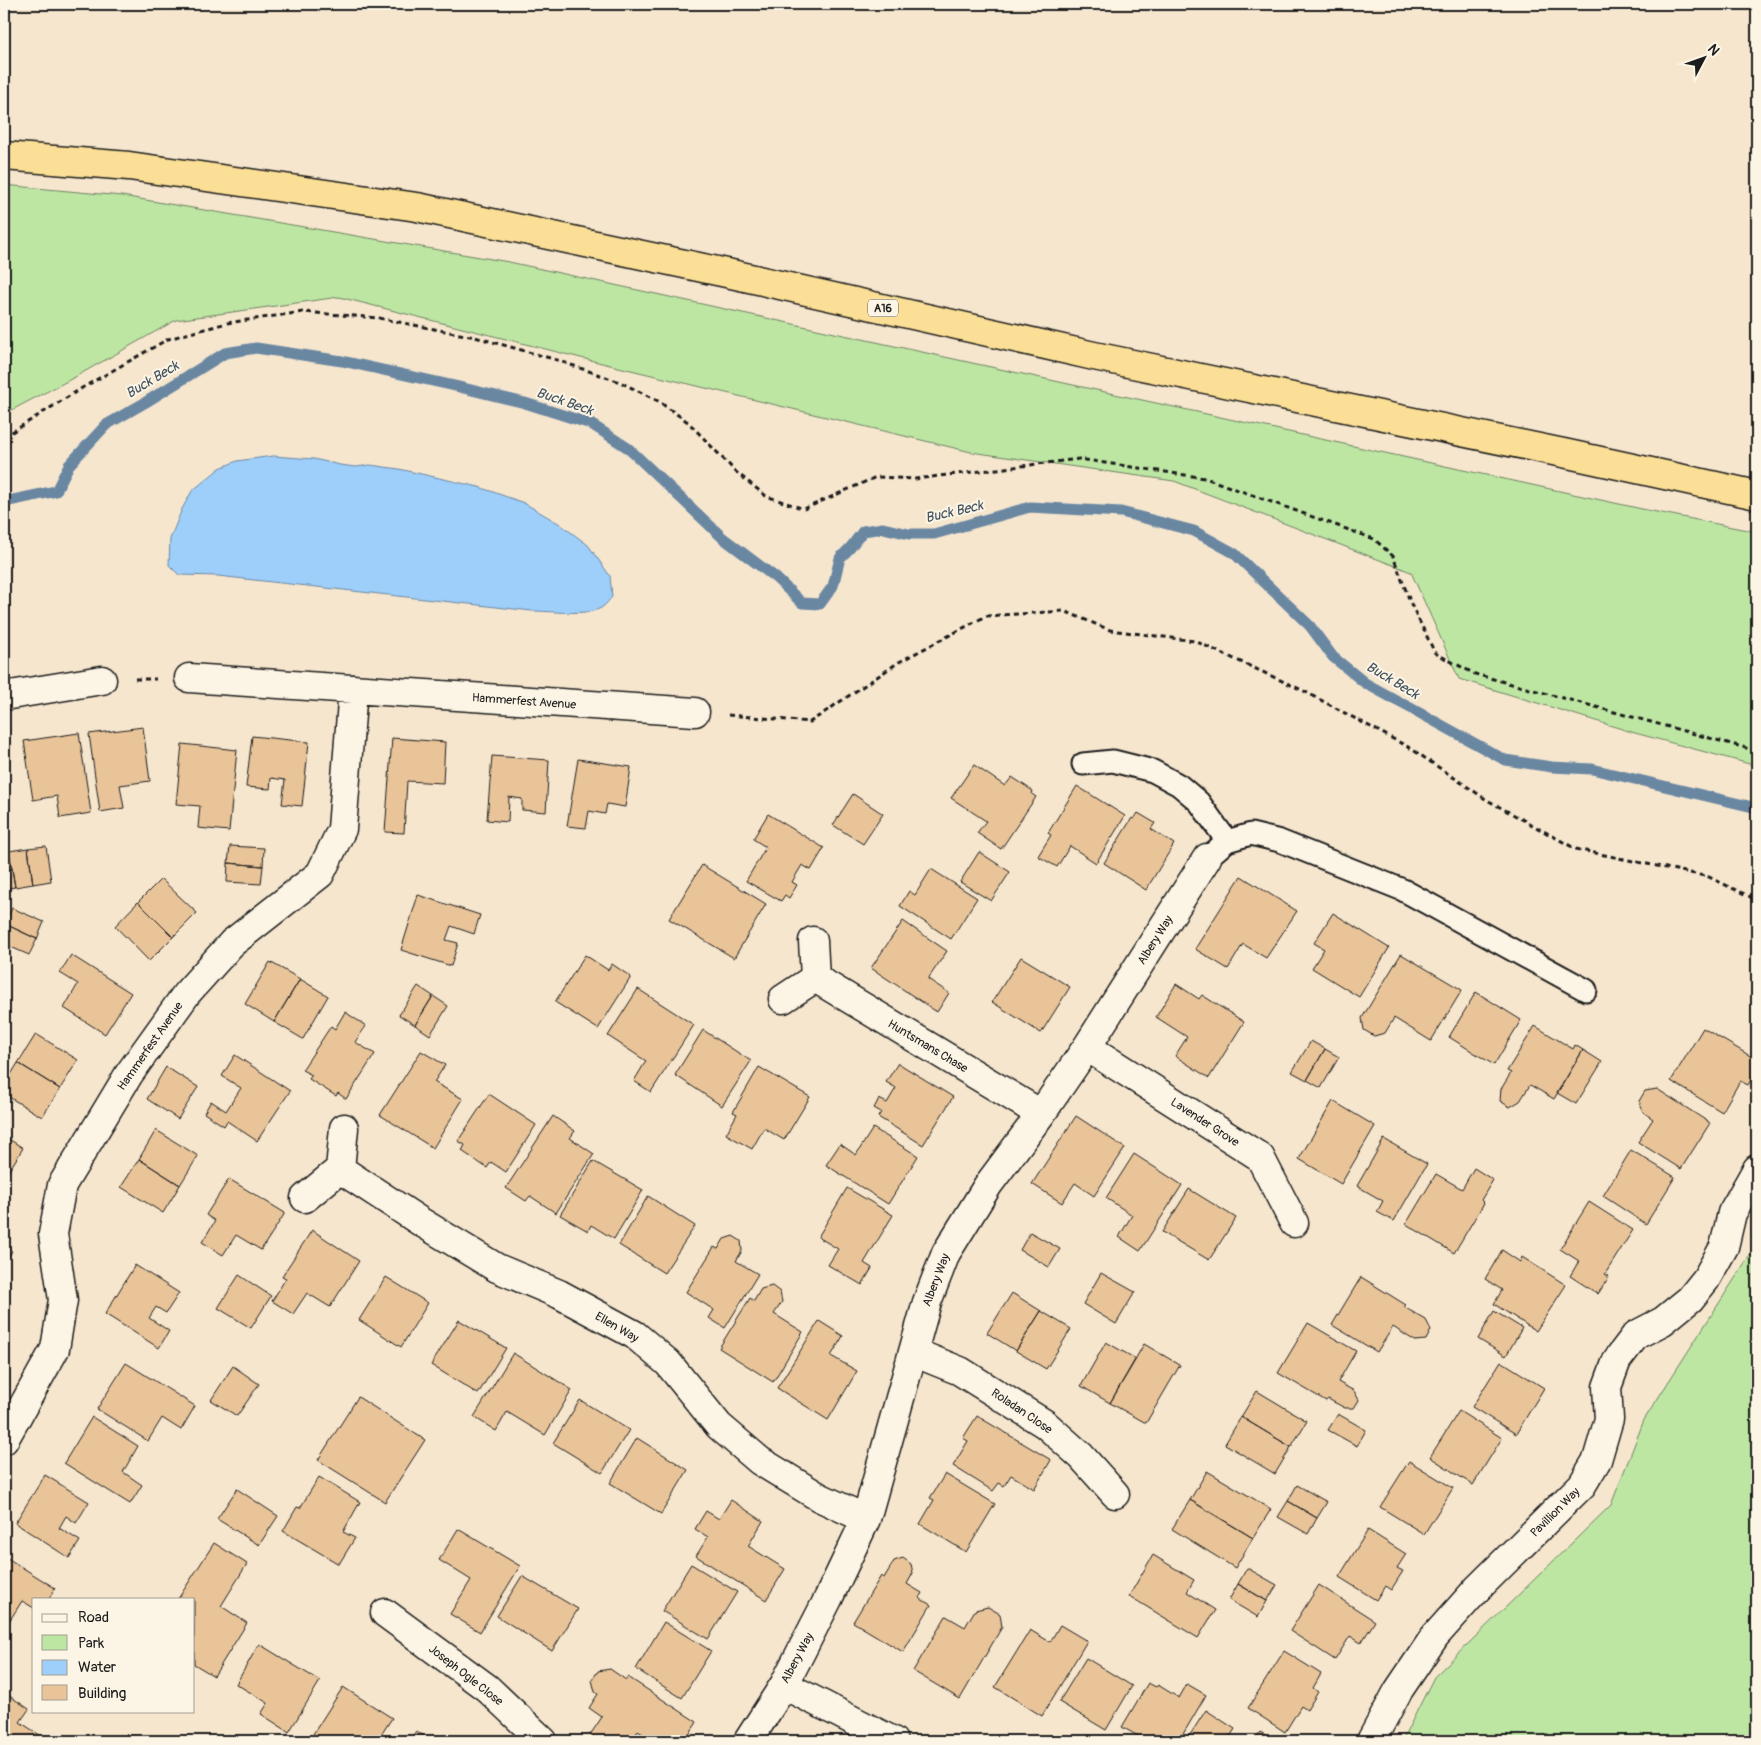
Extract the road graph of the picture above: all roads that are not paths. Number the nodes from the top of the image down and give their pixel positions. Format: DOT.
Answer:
graph roads {
  1 [pos="4,156"];
  2 [pos="1757,495"];
  3 [pos="189,678"];
  4 [pos="102,680"];
  5 [pos="353,689"];
  6 [pos="4,696"];
  7 [pos="695,712"];
  8 [pos="1083,764"];
  9 [pos="1217,850"];
  10 [pos="813,941"];
  11 [pos="815,978"];
  12 [pos="1586,990"];
  13 [pos="783,999"];
  14 [pos="1087,1047"];
  15 [pos="1041,1114"];
  16 [pos="344,1128"];
  17 [pos="340,1169"];
  18 [pos="1757,1169"];
  19 [pos="305,1198"];
  20 [pos="1294,1223"];
  21 [pos="913,1352"];
  22 [pos="4,1440"];
  23 [pos="1115,1494"];
  24 [pos="866,1519"];
  25 [pos="385,1613"];
  26 [pos="784,1685"];
  27 [pos="543,1741"];
  28 [pos="748,1741"];
  29 [pos="893,1741"];
  30 [pos="1371,1741"];
  1 -- 2 [label="highway, A16"];
  3 -- 5 [label="street, Hammerfest Avenue"];
  4 -- 6 [label="street"];
  5 -- 7 [label="street, Hammerfest Avenue"];
  5 -- 22 [label="street, Hammerfest Avenue"];
  8 -- 9 [label="lane"];
  9 -- 12 [label="lane"];
  9 -- 14 [label="street, Albery Way"];
  10 -- 11 [label="street"];
  11 -- 13 [label="street"];
  11 -- 15 [label="street, Huntsmans Chase"];
  14 -- 15 [label="street, Albery Way"];
  14 -- 20 [label="street, Lavender Grove"];
  15 -- 21 [label="street, Albery Way"];
  16 -- 17 [label="street"];
  17 -- 19 [label="street"];
  17 -- 24 [label="street, Ellen Way"];
  18 -- 30 [label="street, Pavillion Way"];
  21 -- 23 [label="street, Roladan Close"];
  21 -- 24 [label="street, Albery Way"];
  24 -- 26 [label="street, Albery Way"];
  25 -- 27 [label="street, Joseph Ogle Close"];
  26 -- 28 [label="street, Albery Way"];
  26 -- 29 [label="street"];
}
